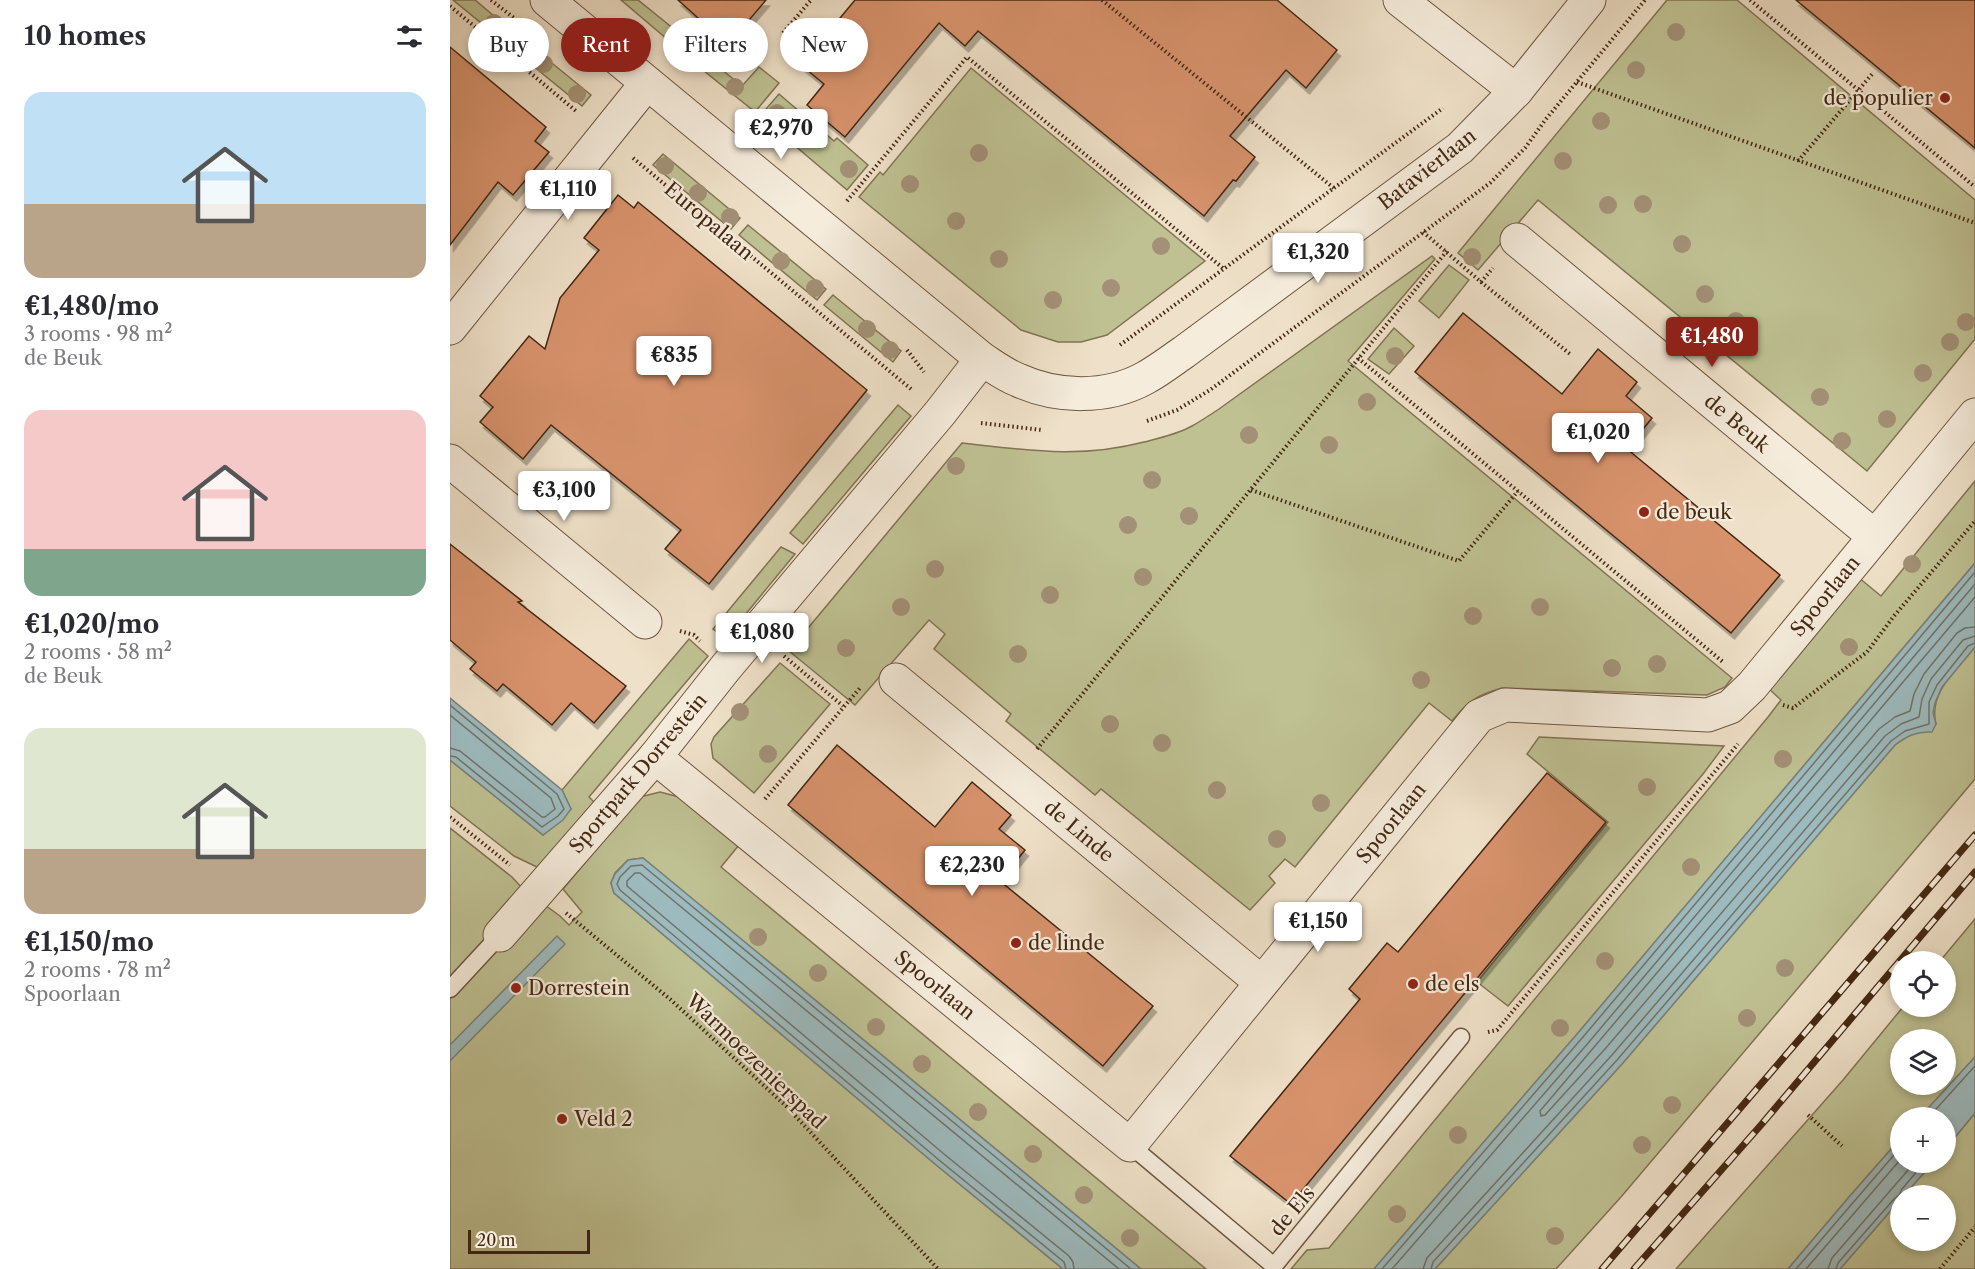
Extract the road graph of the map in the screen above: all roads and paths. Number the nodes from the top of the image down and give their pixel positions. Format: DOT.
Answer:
graph roads {
  1 [pos="548,0"];
  2 [pos="811,0"];
  3 [pos="1102,0"];
  4 [pos="1400,0"];
  5 [pos="1590,0"];
  6 [pos="1750,0"];
  7 [pos="450,6"];
  8 [pos="796,18"];
  9 [pos="1489,72"];
  10 [pos="1873,73"];
  11 [pos="1577,82"];
  12 [pos="647,83"];
  13 [pos="1858,90"];
  14 [pos="1516,91"];
  15 [pos="605,135"];
  16 [pos="1798,161"];
  17 [pos="1975,187"];
  18 [pos="1335,189"];
  19 [pos="844,204"];
  20 [pos="1975,223"];
  21 [pos="1423,232"];
  22 [pos="1517,240"];
  23 [pos="1447,251"];
  24 [pos="1224,269"];
  25 [pos="1480,282"];
  26 [pos="1150,324"];
  27 [pos="450,328"];
  28 [pos="1570,354"];
  29 [pos="1358,358"];
  30 [pos="982,359"];
  31 [pos="940,413"];
  32 [pos="1975,415"];
  33 [pos="450,461"];
  34 [pos="1251,490"];
  35 [pos="1518,491"];
  36 [pos="1975,521"];
  37 [pos="1874,536"];
  38 [pos="645,621"];
  39 [pos="756,632"];
  40 [pos="727,666"];
  41 [pos="897,680"];
  42 [pos="1752,686"];
  43 [pos="843,706"];
  44 [pos="1742,738"];
  45 [pos="655,757"];
  46 [pos="1014,777"];
  47 [pos="450,817"];
  48 [pos="741,827"];
  49 [pos="538,890"];
  50 [pos="500,935"];
  51 [pos="1261,982"];
  52 [pos="450,989"];
  53 [pos="1461,1037"];
  54 [pos="1808,1115"];
  55 [pos="1130,1145"];
  56 [pos="1842,1146"];
  57 [pos="1975,1227"];
  58 [pos="938,1269"];
  59 [pos="1940,1269"];
  1 -- 12 [label="street"];
  2 -- 8 [label="path"];
  3 -- 18 [label="path"];
  4 -- 9 [label="street"];
  5 -- 14 [label="street, Batavierlaan"];
  6 -- 13 [label="path"];
  7 -- 15 [label="path, Europalaan"];
  9 -- 14 [label="street"];
  9 -- 18 [label="path, Batavierlaan"];
  10 -- 13 [label="path"];
  11 -- 16 [label="path"];
  12 -- 15 [label="street"];
  12 -- 30 [label="street"];
  13 -- 16 [label="path"];
  13 -- 17 [label="path"];
  14 -- 30 [label="street, Batavierlaan"];
  15 -- 27 [label="street"];
  15 -- 31 [label="path, Europalaan"];
  16 -- 20 [label="path"];
  18 -- 24 [label="path, Batavierlaan"];
  19 -- 24 [label="path"];
  21 -- 23 [label="path"];
  22 -- 25 [label="path"];
  22 -- 37 [label="street, de Beuk"];
  23 -- 25 [label="path"];
  23 -- 29 [label="path"];
  24 -- 26 [label="path, Batavierlaan"];
  25 -- 28 [label="path"];
  29 -- 34 [label="path"];
  29 -- 35 [label="path"];
  30 -- 31 [label="street, Sportpark Dorrestein"];
  31 -- 39 [label="street, Sportpark Dorrestein"];
  32 -- 37 [label="street, Spoorlaan"];
  33 -- 38 [label="street"];
  34 -- 35 [label="path"];
  34 -- 46 [label="path"];
  35 -- 42 [label="path"];
  36 -- 42 [label="path"];
  37 -- 42 [label="street, Spoorlaan"];
  38 -- 40 [label="path"];
  39 -- 40 [label="street, Sportpark Dorrestein"];
  39 -- 43 [label="path"];
  40 -- 45 [label="street, Sportpark Dorrestein"];
  41 -- 43 [label="path"];
  41 -- 46 [label="street, de Linde"];
  42 -- 51 [label="street, Spoorlaan"];
  43 -- 48 [label="path"];
  44 -- 53 [label="path"];
  45 -- 48 [label="street, Spoorlaan"];
  45 -- 49 [label="street, Sportpark Dorrestein"];
  46 -- 51 [label="street, de Linde"];
  47 -- 49 [label="path, Warmoezenierspad"];
  48 -- 55 [label="street, Spoorlaan"];
  49 -- 50 [label="street, Sportpark Dorrestein"];
  49 -- 58 [label="path, Warmoezenierspad"];
  50 -- 52 [label="lane"];
  51 -- 55 [label="street, Spoorlaan"];
  53 -- 55 [label="lane, de Els"];
  54 -- 56 [label="path"];
  57 -- 59 [label="path"];
}
